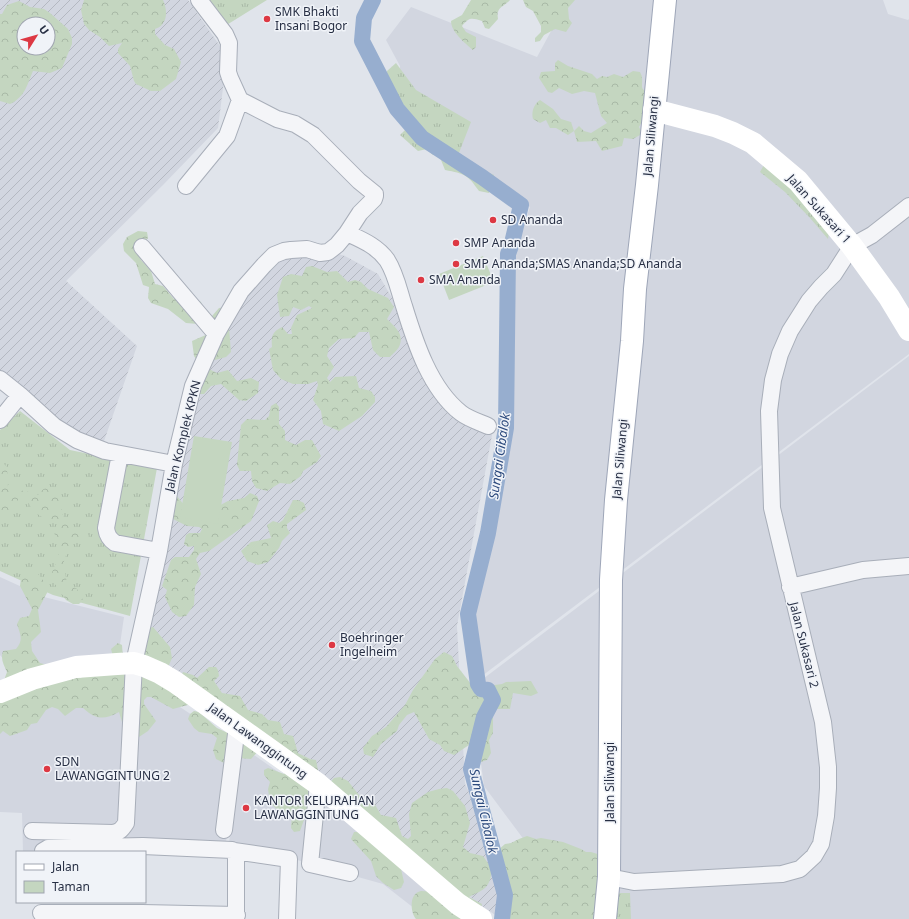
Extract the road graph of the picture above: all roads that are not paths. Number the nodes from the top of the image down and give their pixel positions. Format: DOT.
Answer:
graph roads {
  1 [pos="199,0"];
  2 [pos="665,0"];
  3 [pos="240,100"];
  4 [pos="654,110"];
  5 [pos="186,186"];
  6 [pos="909,206"];
  7 [pos="347,233"];
  8 [pos="852,246"];
  9 [pos="142,247"];
  10 [pos="909,330"];
  11 [pos="216,334"];
  12 [pos="0,379"];
  13 [pos="20,395"];
  14 [pos="0,420"];
  15 [pos="488,426"];
  16 [pos="120,454"];
  17 [pos="174,464"];
  18 [pos="159,551"];
  19 [pos="909,566"];
  20 [pos="790,587"];
  21 [pos="134,663"];
  22 [pos="0,692"];
  23 [pos="237,726"];
  24 [pos="318,784"];
  25 [pos="32,830"];
  26 [pos="224,830"];
  27 [pos="143,849"];
  28 [pos="43,851"];
  29 [pos="234,851"];
  30 [pos="289,859"];
  31 [pos="310,864"];
  32 [pos="350,873"];
  33 [pos="609,878"];
  34 [pos="41,911"];
  35 [pos="142,911"];
  36 [pos="236,917"];
  37 [pos="604,918"];
  38 [pos="287,919"];
  39 [pos="481,919"];
  1 -- 3 [label="street"];
  2 -- 4 [label="main road, Jalan Siliwangi"];
  3 -- 5 [label="street"];
  3 -- 7 [label="street"];
  4 -- 8 [label="main road, Jalan Sukasari 1"];
  4 -- 33 [label="main road, Jalan Siliwangi"];
  6 -- 8 [label="street"];
  7 -- 11 [label="street, Jalan Komplek KPKN"];
  7 -- 15 [label="street"];
  8 -- 10 [label="main road, Jalan Sukasari 1"];
  8 -- 20 [label="street, Jalan Sukasari 2"];
  9 -- 11 [label="street"];
  11 -- 17 [label="street, Jalan Komplek KPKN"];
  12 -- 13 [label="street"];
  13 -- 14 [label="street"];
  13 -- 16 [label="street"];
  16 -- 17 [label="street"];
  16 -- 18 [label="street"];
  17 -- 18 [label="street, Jalan Komplek KPKN"];
  18 -- 21 [label="street, Jalan Komplek KPKN"];
  19 -- 20 [label="street"];
  20 -- 33 [label="street, Jalan Sukasari 2"];
  21 -- 22 [label="main road, Jalan Lawanggintung"];
  21 -- 23 [label="main road, Jalan Lawanggintung"];
  21 -- 25 [label="street, Jalan Komplek KPKN"];
  23 -- 24 [label="main road, Jalan Lawanggintung"];
  23 -- 26 [label="street"];
  24 -- 31 [label="street"];
  24 -- 39 [label="main road, Jalan Lawanggintung"];
  27 -- 28 [label="street"];
  27 -- 29 [label="street"];
  29 -- 30 [label="street"];
  29 -- 36 [label="street"];
  30 -- 31 [label="street"];
  30 -- 38 [label="street"];
  31 -- 32 [label="street"];
  33 -- 37 [label="main road, Jalan Siliwangi"];
  34 -- 35 [label="street"];
  35 -- 36 [label="street"];
}
